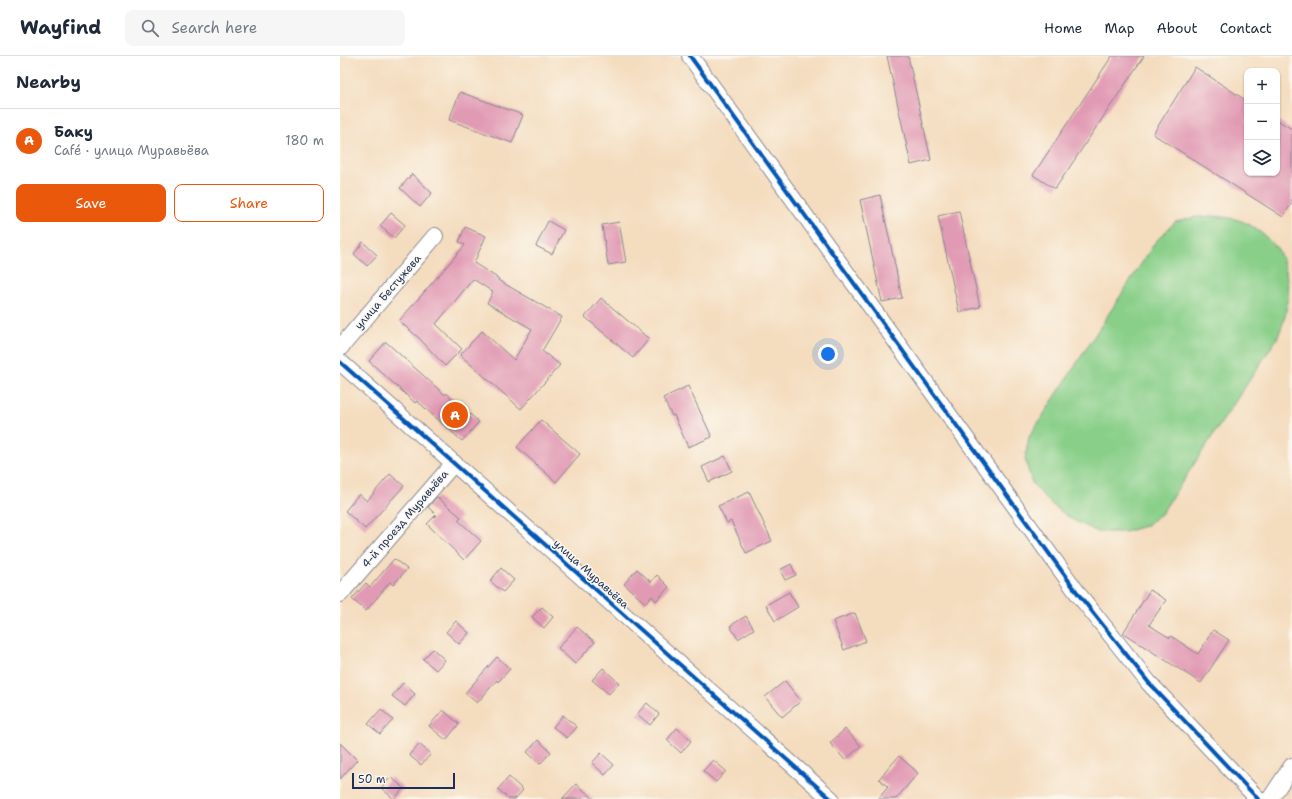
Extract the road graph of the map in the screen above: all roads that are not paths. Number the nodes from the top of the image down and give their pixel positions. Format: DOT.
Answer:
graph roads {
  1 [pos="690,56"];
  2 [pos="435,236"];
  3 [pos="340,348"];
  4 [pos="340,362"];
  5 [pos="454,463"];
  6 [pos="340,594"];
  7 [pos="1292,766"];
  8 [pos="831,799"];
  9 [pos="1258,799"];
  10 [pos="1270,799"];
  1 -- 9 [label="street"];
  2 -- 3 [label="street, улица Бестужева"];
  4 -- 5 [label="street, улица Муравьёва"];
  5 -- 6 [label="street, 4-й проезд Муравьёва"];
  5 -- 8 [label="street, улица Муравьёва"];
  7 -- 10 [label="street"];
}
